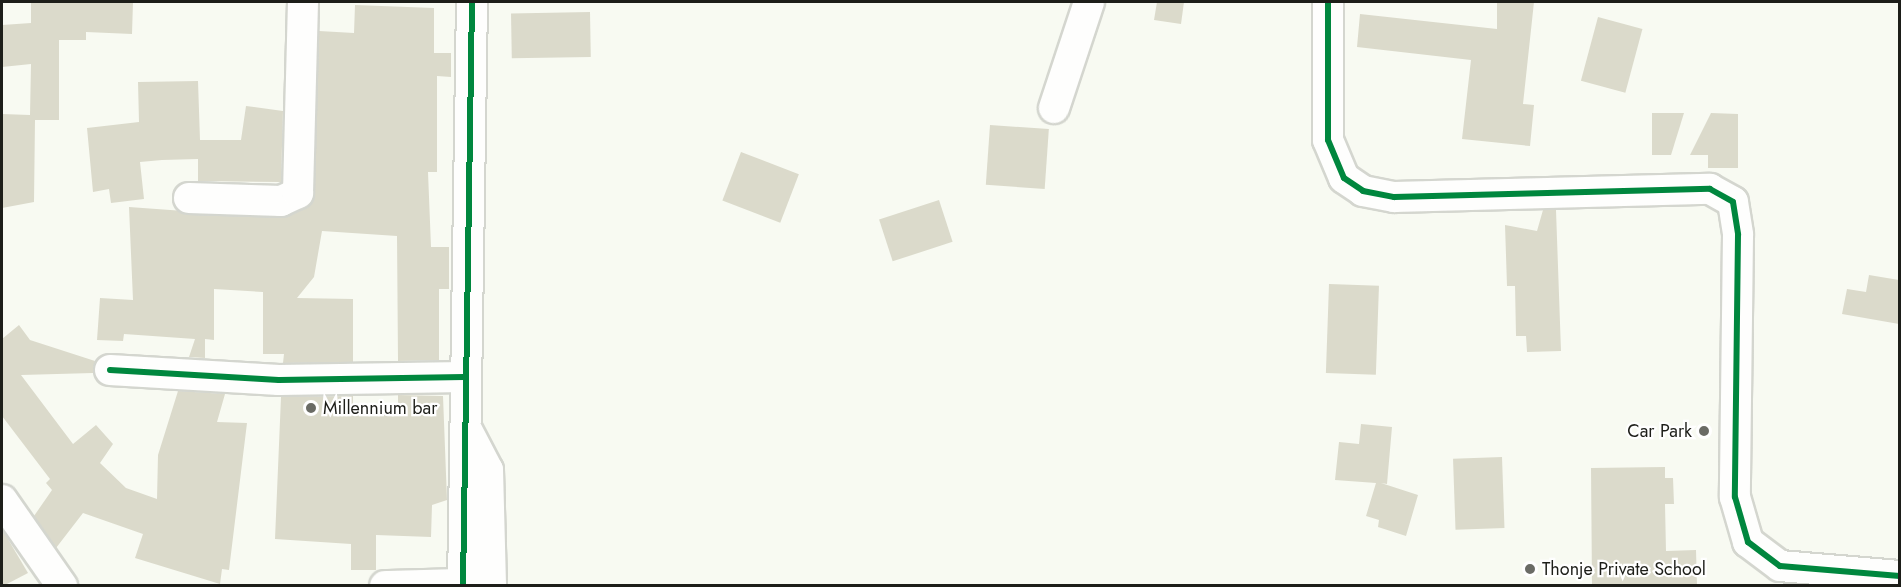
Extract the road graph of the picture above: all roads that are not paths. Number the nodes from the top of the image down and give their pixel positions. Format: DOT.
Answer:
graph roads {
  1 [pos="303,2"];
  2 [pos="472,2"];
  3 [pos="1089,2"];
  4 [pos="1328,2"];
  5 [pos="1054,108"];
  6 [pos="189,198"];
  7 [pos="110,370"];
  8 [pos="464,377"];
  9 [pos="2,501"];
  10 [pos="1899,576"];
  11 [pos="62,585"];
  12 [pos="385,585"];
  13 [pos="472,585"];
  1 -- 6 [label="street"];
  2 -- 8 [label="street"];
  3 -- 5 [label="street"];
  4 -- 10 [label="street"];
  7 -- 8 [label="street"];
  8 -- 13 [label="street"];
  9 -- 11 [label="street"];
  12 -- 13 [label="street"];
}
